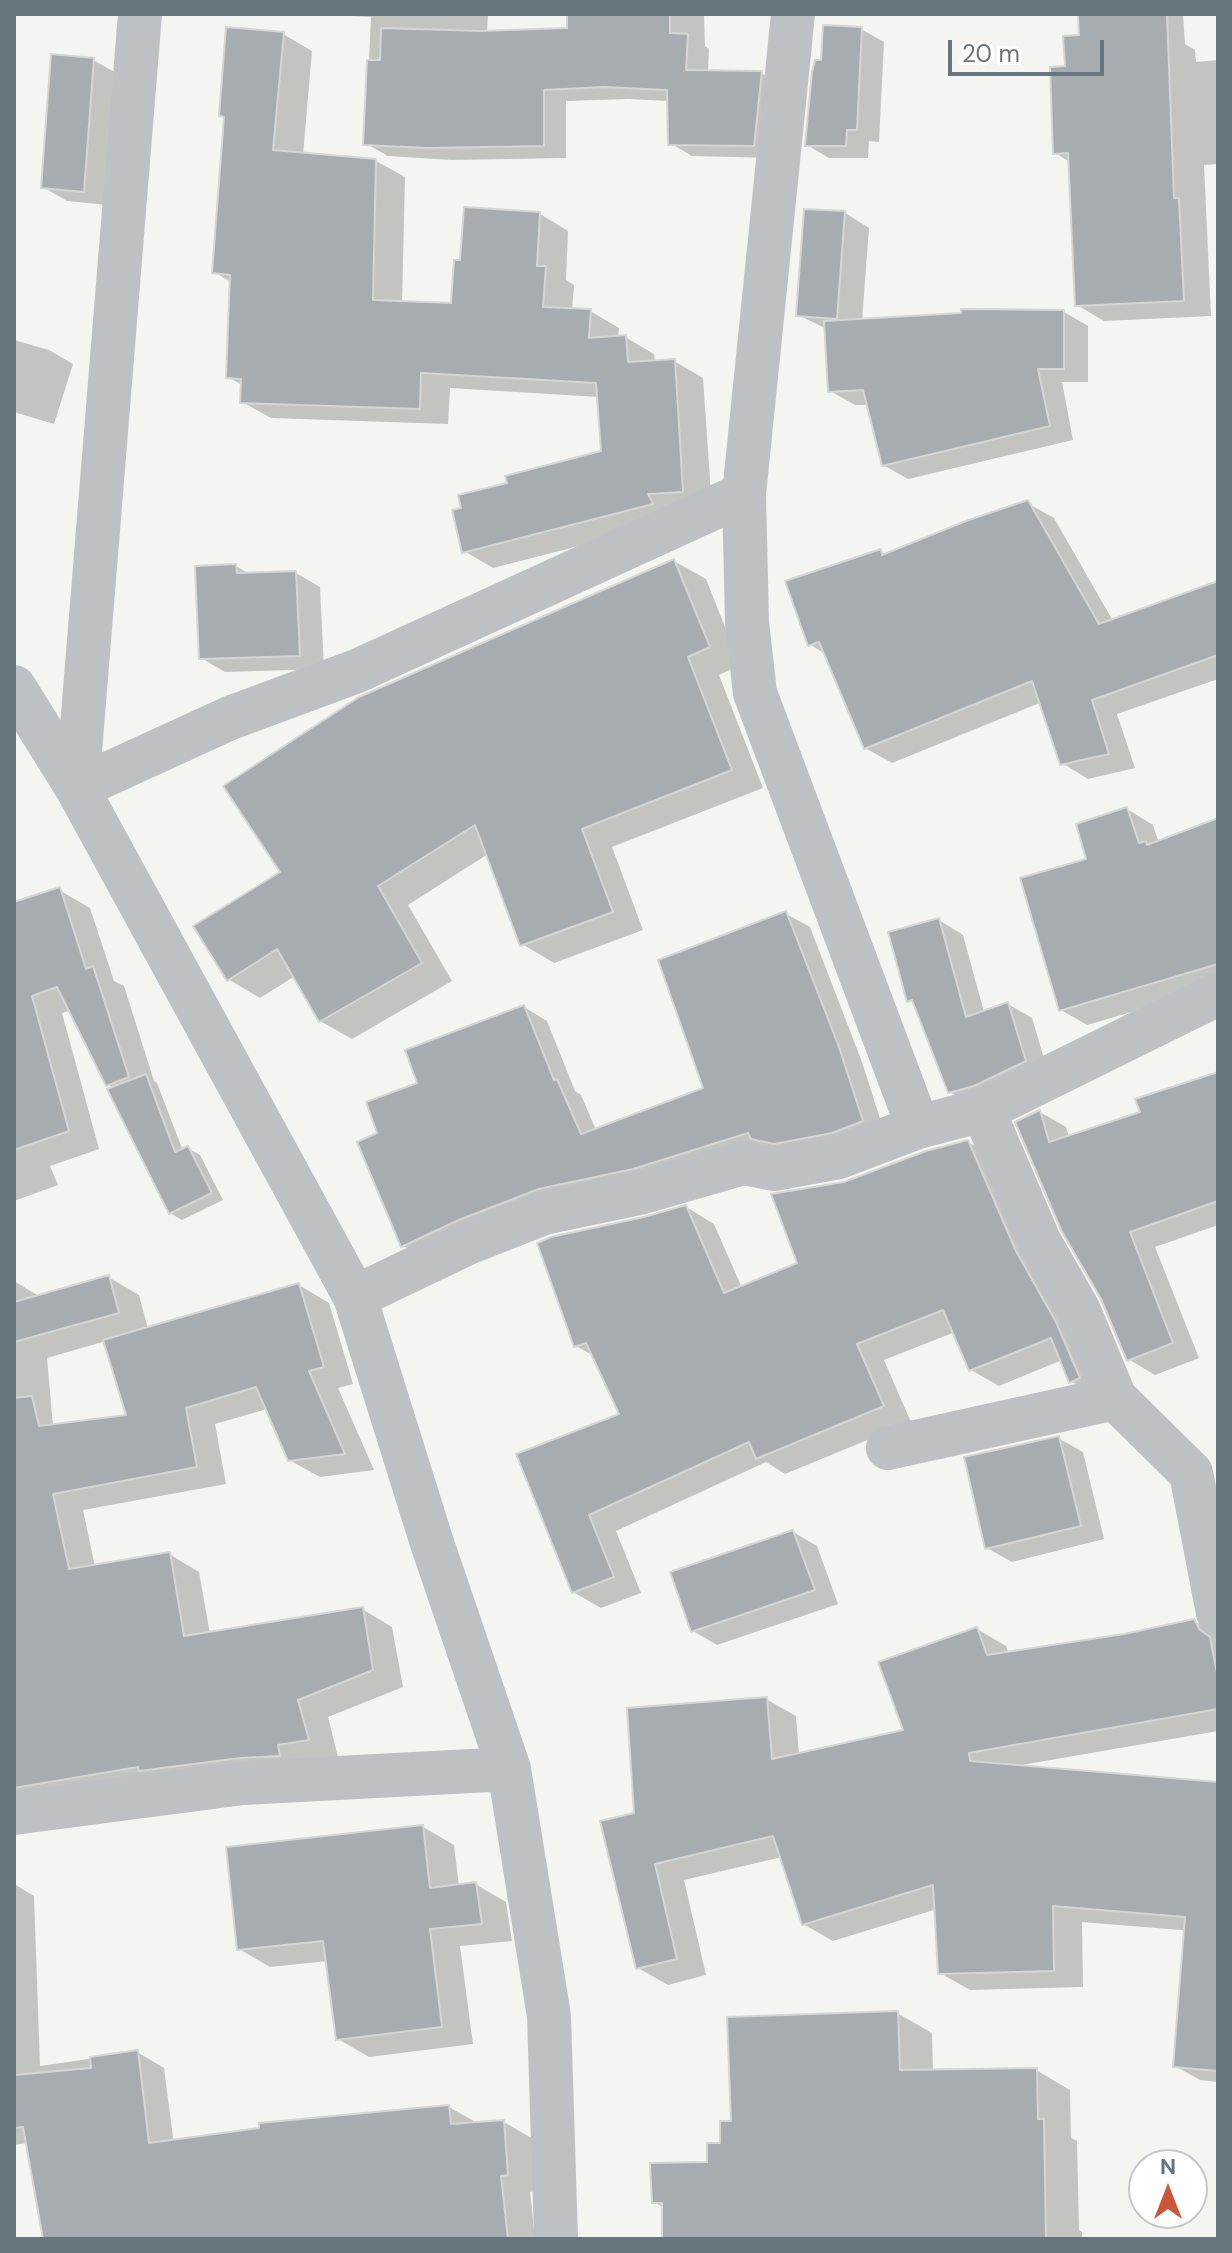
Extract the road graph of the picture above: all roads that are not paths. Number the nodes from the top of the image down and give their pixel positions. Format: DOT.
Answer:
graph roads {
  1 [pos="140,14"];
  2 [pos="793,14"];
  3 [pos="744,494"];
  4 [pos="14,687"];
  5 [pos="77,788"];
  6 [pos="1218,994"];
  7 [pos="983,1110"];
  8 [pos="918,1127"];
  9 [pos="355,1297"];
  10 [pos="1115,1398"];
  11 [pos="888,1448"];
  12 [pos="1218,1613"];
  13 [pos="509,1769"];
  14 [pos="14,1813"];
  15 [pos="556,2239"];
  1 -- 5 [label="street"];
  2 -- 3 [label="street"];
  3 -- 5 [label="street"];
  3 -- 8 [label="street"];
  4 -- 5 [label="street"];
  5 -- 9 [label="street"];
  6 -- 7 [label="street"];
  7 -- 8 [label="street"];
  7 -- 10 [label="street"];
  8 -- 9 [label="street"];
  9 -- 13 [label="street"];
  10 -- 11 [label="street"];
  10 -- 12 [label="street"];
  13 -- 14 [label="street"];
  13 -- 15 [label="street"];
}
